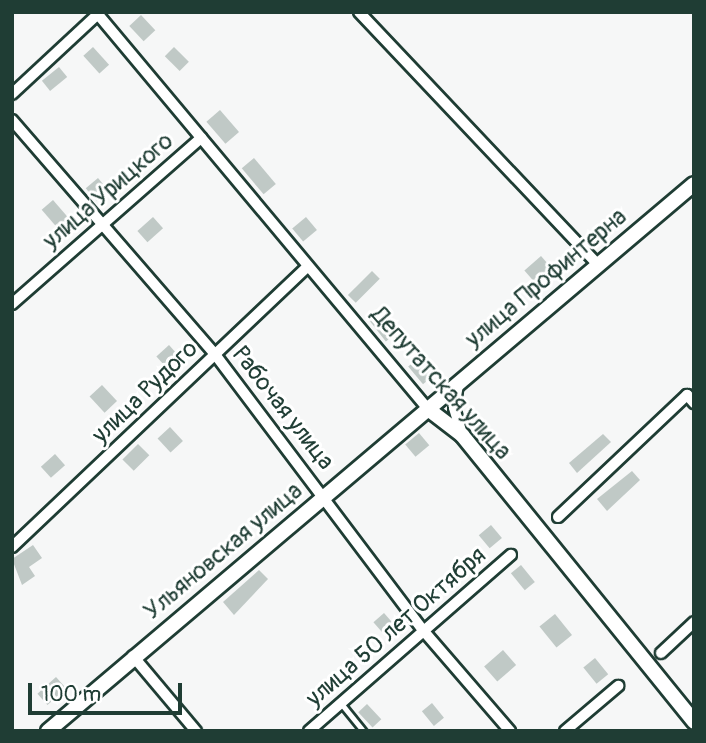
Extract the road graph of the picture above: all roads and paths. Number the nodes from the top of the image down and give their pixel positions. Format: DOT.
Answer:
graph roads {
  1 [pos="359,12"];
  2 [pos="97,13"];
  3 [pos="12,94"];
  4 [pos="12,120"];
  5 [pos="201,138"];
  6 [pos="694,184"];
  7 [pos="103,220"];
  8 [pos="598,265"];
  9 [pos="307,267"];
  10 [pos="12,304"];
  11 [pos="214,354"];
  12 [pos="459,380"];
  13 [pos="694,403"];
  14 [pos="428,409"];
  15 [pos="462,435"];
  16 [pos="324,496"];
  17 [pos="558,517"];
  18 [pos="12,547"];
  19 [pos="511,555"];
  20 [pos="694,622"];
  21 [pos="422,629"];
  22 [pos="661,653"];
  23 [pos="133,656"];
  24 [pos="618,686"];
  25 [pos="340,702"];
  26 [pos="694,722"];
  27 [pos="48,731"];
  28 [pos="196,731"];
  29 [pos="309,731"];
  30 [pos="364,731"];
  31 [pos="510,731"];
  32 [pos="565,731"];
  1 -- 8 [label="street"];
  2 -- 3 [label="street"];
  2 -- 5 [label="street, Депутатская улица"];
  4 -- 7 [label="street, Рабочая улица"];
  5 -- 7 [label="street, улица Урицкого"];
  5 -- 9 [label="street, Депутатская улица"];
  6 -- 8 [label="main road, улица Профинтерна"];
  7 -- 10 [label="street, улица Урицкого"];
  7 -- 11 [label="street, Рабочая улица"];
  8 -- 12 [label="main road, улица Профинтерна"];
  9 -- 11 [label="street, улица Рудого"];
  9 -- 14 [label="street, Депутатская улица"];
  11 -- 16 [label="street, Рабочая улица"];
  11 -- 18 [label="street, улица Рудого"];
  12 -- 14 [label="main road, улица Профинтерна"];
  12 -- 15 [label="street"];
  13 -- 17 [label="street"];
  14 -- 15 [label="main road, Депутатская улица"];
  14 -- 16 [label="main road, Ульяновская улица"];
  15 -- 26 [label="main road, Депутатская улица"];
  16 -- 21 [label="street, Рабочая улица"];
  16 -- 23 [label="main road, Ульяновская улица"];
  19 -- 21 [label="street, улица 50 лет Октября"];
  20 -- 22 [label="street"];
  21 -- 25 [label="street, улица 50 лет Октября"];
  21 -- 31 [label="street, Рабочая улица"];
  23 -- 27 [label="main road, Ульяновская улица"];
  23 -- 28 [label="street"];
  24 -- 32 [label="street"];
  25 -- 29 [label="street, улица 50 лет Октября"];
  25 -- 30 [label="lane"];
}
